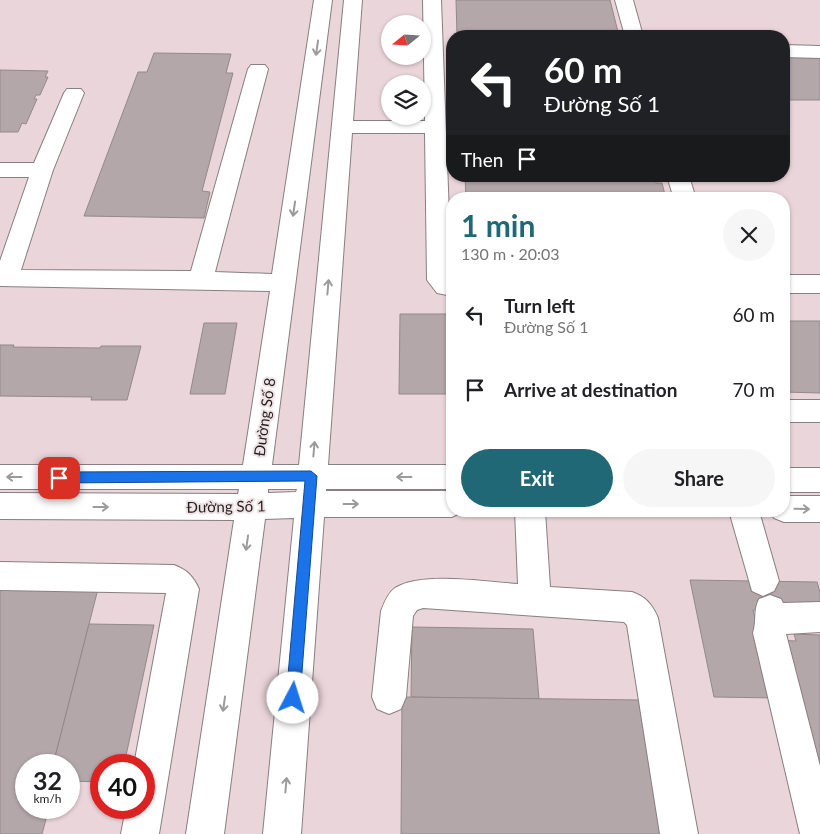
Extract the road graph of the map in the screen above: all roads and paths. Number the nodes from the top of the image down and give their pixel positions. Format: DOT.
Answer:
graph roads {
  1 [pos="324,0"];
  2 [pos="353,0"];
  3 [pos="432,0"];
  4 [pos="624,0"];
  5 [pos="632,30"];
  6 [pos="790,51"];
  7 [pos="820,52"];
  8 [pos="258,69"];
  9 [pos="74,93"];
  10 [pos="435,127"];
  11 [pos="342,128"];
  12 [pos="0,170"];
  13 [pos="42,170"];
  14 [pos="201,280"];
  15 [pos="283,284"];
  16 [pos="790,284"];
  17 [pos="820,284"];
  18 [pos="3,286"];
  19 [pos="446,287"];
  20 [pos="790,411"];
  21 [pos="820,411"];
  22 [pos="0,477"];
  23 [pos="256,478"];
  24 [pos="446,478"];
  25 [pos="790,480"];
  26 [pos="820,480"];
  27 [pos="310,490"];
  28 [pos="446,503"];
  29 [pos="0,506"];
  30 [pos="252,507"];
  31 [pos="790,509"];
  32 [pos="820,510"];
  33 [pos="530,517"];
  34 [pos="746,517"];
  35 [pos="0,576"];
  36 [pos="535,601"];
  37 [pos="769,604"];
  38 [pos="820,617"];
  39 [pos="389,697"];
  40 [pos="140,834"];
  41 [pos="205,834"];
  42 [pos="282,834"];
  43 [pos="679,834"];
  44 [pos="819,834"];
  1 -- 15 [label="street, Đường Số 8, one-way"];
  2 -- 11 [label="street"];
  3 -- 10 [label="street"];
  4 -- 5 [label="street"];
  6 -- 7 [label="street"];
  8 -- 14 [label="street"];
  9 -- 13 [label="street"];
  10 -- 11 [label="street"];
  10 -- 19 [label="street"];
  27 -- 11 [label="street, one-way"];
  12 -- 13 [label="street"];
  13 -- 18 [label="street"];
  14 -- 15 [label="street"];
  14 -- 18 [label="street"];
  15 -- 23 [label="street, Đường Số 8"];
  16 -- 17 [label="street"];
  20 -- 21 [label="street"];
  23 -- 22 [label="street, Đường Số 1, one-way"];
  23 -- 27 [label="street, Đường Số 1"];
  23 -- 30 [label="street, Đường Số 8"];
  24 -- 27 [label="street, Đường Số 1, one-way"];
  25 -- 26 [label="street"];
  27 -- 28 [label="street, Đường Số 1, one-way"];
  27 -- 30 [label="street, Đường Số 1"];
  42 -- 27 [label="street, one-way"];
  29 -- 30 [label="street, Đường Số 1, one-way"];
  30 -- 41 [label="street, Đường Số 8, one-way"];
  31 -- 32 [label="street, one-way"];
  33 -- 36 [label="street"];
  34 -- 37 [label="street"];
  35 -- 40 [label="street"];
  36 -- 39 [label="street"];
  36 -- 43 [label="street"];
  37 -- 38 [label="street"];
  37 -- 44 [label="street"];
}
